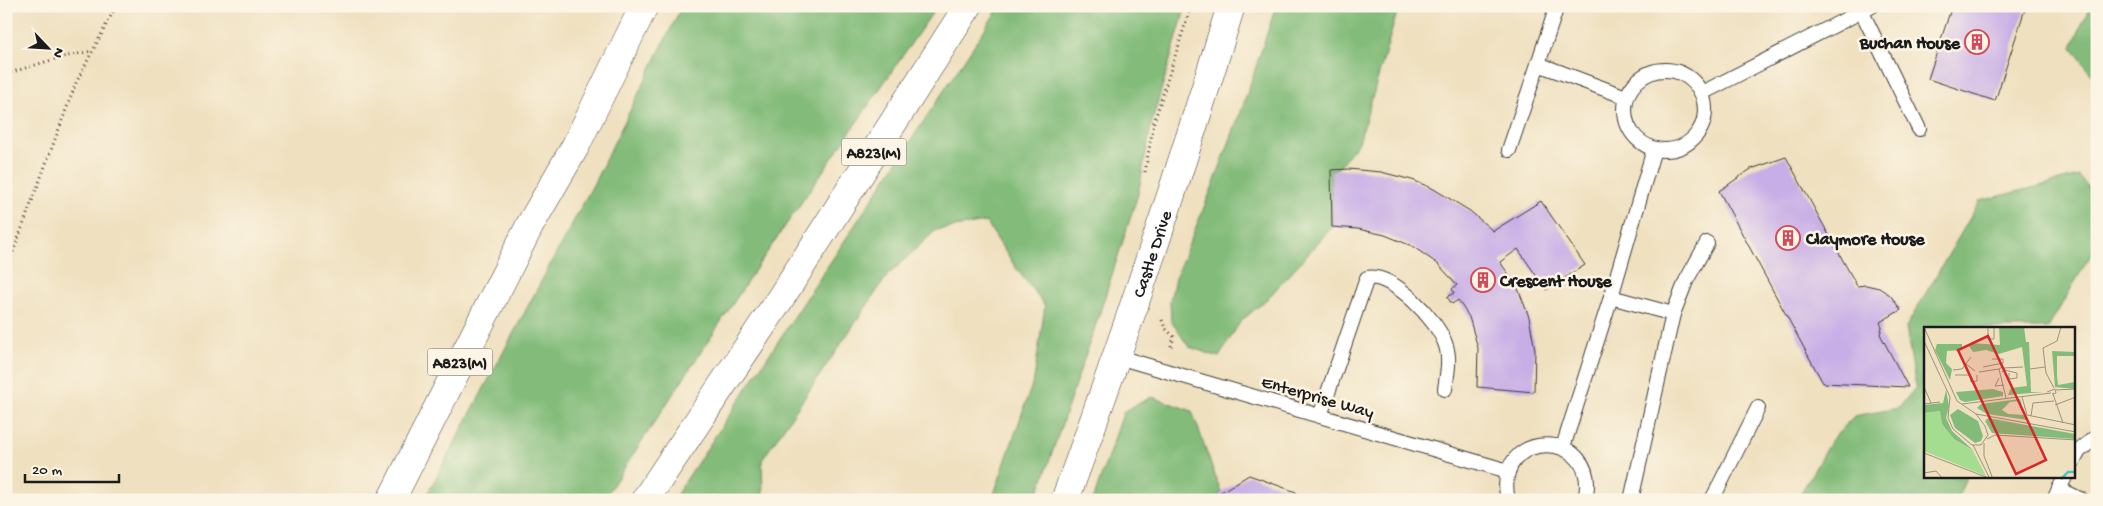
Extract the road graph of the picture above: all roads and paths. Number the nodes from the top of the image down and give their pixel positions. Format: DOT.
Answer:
graph roads {
  1 [pos="116,6"];
  2 [pos="644,6"];
  3 [pos="968,6"];
  4 [pos="1191,6"];
  5 [pos="1231,6"];
  6 [pos="1557,6"];
  7 [pos="1864,8"];
  8 [pos="92,51"];
  9 [pos="1538,64"];
  10 [pos="6,74"];
  11 [pos="1702,93"];
  12 [pos="1626,97"];
  13 [pos="1919,128"];
  14 [pos="1509,150"];
  15 [pos="1654,150"];
  16 [pos="1144,176"];
  17 [pos="1707,243"];
  18 [pos="6,271"];
  19 [pos="1611,297"];
  20 [pos="1673,314"];
  21 [pos="1118,357"];
  22 [pos="1445,389"];
  23 [pos="1758,408"];
  24 [pos="1320,416"];
  25 [pos="2097,436"];
  26 [pos="1563,447"];
  27 [pos="2076,456"];
  28 [pos="1508,471"];
  29 [pos="2060,489"];
  30 [pos="391,500"];
  31 [pos="645,500"];
  32 [pos="1065,500"];
  33 [pos="1508,500"];
  34 [pos="1585,500"];
  35 [pos="1631,500"];
  36 [pos="1712,500"];
  37 [pos="2082,500"];
  1 -- 8 [label="path"];
  2 -- 30 [label="main road, A823(M)"];
  3 -- 31 [label="main road, A823(M)"];
  4 -- 16 [label="path"];
  5 -- 21 [label="main road, Castle Drive"];
  6 -- 9 [label="lane"];
  7 -- 11 [label="lane"];
  7 -- 13 [label="lane"];
  8 -- 10 [label="path"];
  8 -- 18 [label="path"];
  9 -- 12 [label="lane"];
  9 -- 14 [label="lane"];
  11 -- 12 [label="lane"];
  11 -- 15 [label="lane"];
  12 -- 15 [label="lane"];
  15 -- 19 [label="lane"];
  17 -- 20 [label="lane"];
  19 -- 20 [label="lane"];
  19 -- 26 [label="lane"];
  20 -- 35 [label="lane"];
  21 -- 24 [label="lane, Enterprise Way"];
  21 -- 32 [label="main road, Castle Drive"];
  22 -- 24 [label="lane"];
  23 -- 36 [label="lane"];
  24 -- 28 [label="lane, Enterprise Way"];
  25 -- 27 [label="lane"];
  26 -- 28 [label="lane"];
  26 -- 34 [label="lane"];
  28 -- 33 [label="lane"];
  29 -- 37 [label="lane"];
}
